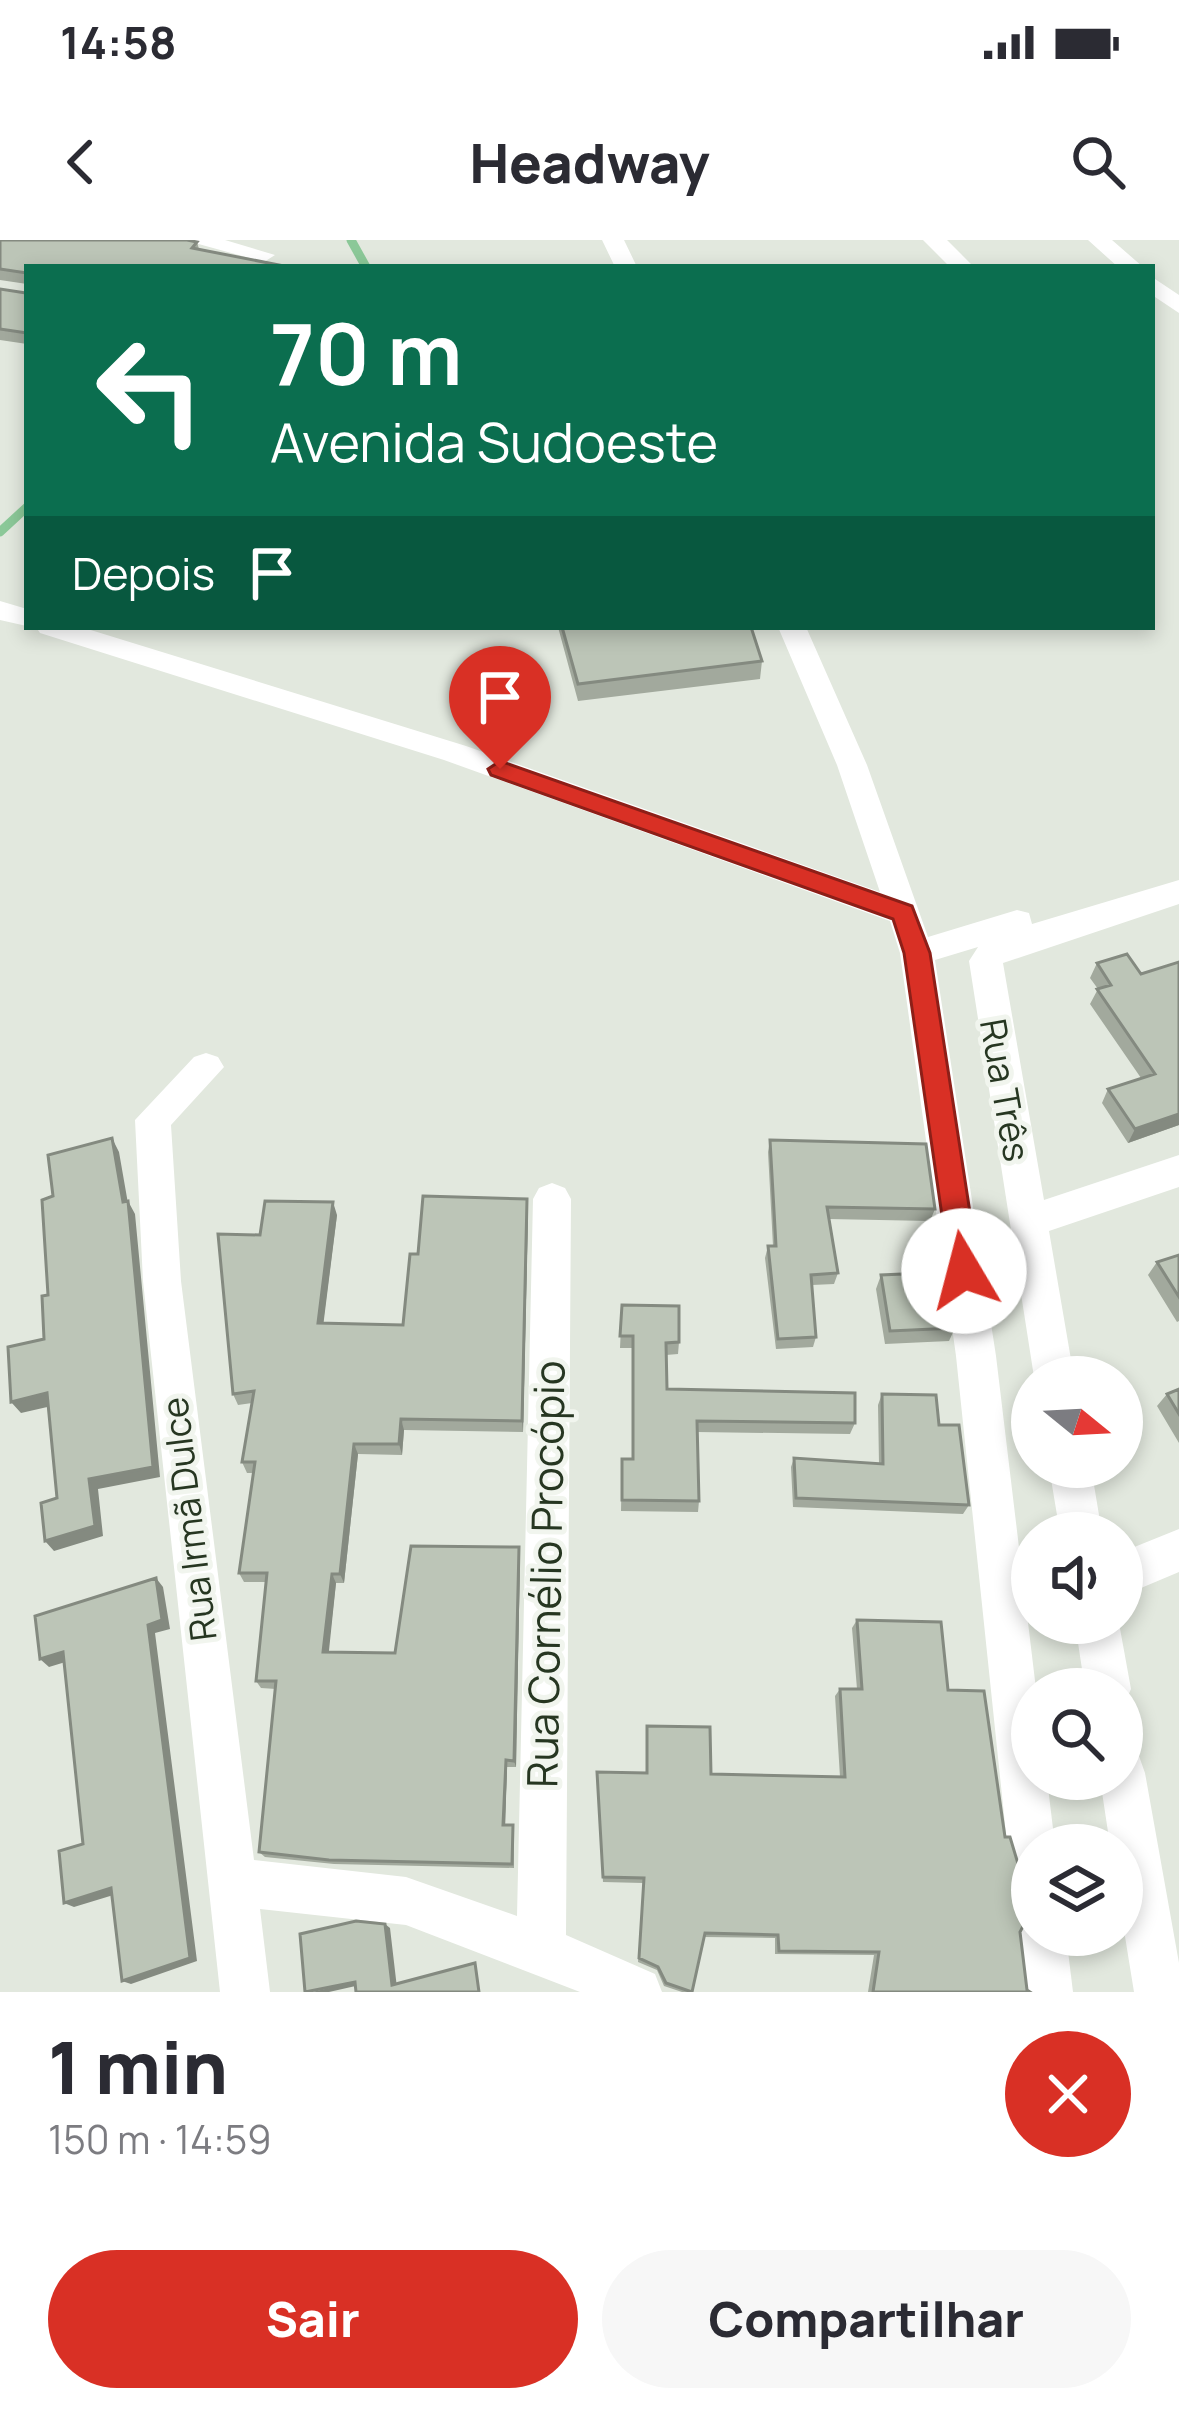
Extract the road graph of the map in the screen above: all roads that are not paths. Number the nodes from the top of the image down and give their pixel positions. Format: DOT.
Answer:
graph roads {
  1 [pos="195,240"];
  2 [pos="934,240"];
  3 [pos="1100,240"];
  4 [pos="265,255"];
  5 [pos="960,264"];
  6 [pos="1128,264"];
  7 [pos="1155,286"];
  8 [pos="1179,306"];
  9 [pos="60,630"];
  10 [pos="793,630"];
  11 [pos="1179,871"];
  12 [pos="1179,892"];
  13 [pos="903,913"];
  14 [pos="917,953"];
  15 [pos="206,1067"];
  16 [pos="1179,1171"];
  17 [pos="552,1199"];
  18 [pos="1028,1222"];
  19 [pos="1050,1356"];
  20 [pos="1179,1550"];
  21 [pos="1143,1565"];
  22 [pos="1127,1800"];
  23 [pos="1029,1824"];
  24 [pos="232,1882"];
  25 [pos="541,1948"];
  26 [pos="1044,1956"];
  27 [pos="244,1992"];
  28 [pos="637,1992"];
  29 [pos="1048,1992"];
  30 [pos="1159,1992"];
  1 -- 4 [label="street"];
  2 -- 5 [label="street"];
  3 -- 6 [label="street"];
  7 -- 8 [label="street"];
  9 -- 13 [label="street"];
  10 -- 13 [label="street"];
  11 -- 14 [label="street"];
  12 -- 18 [label="street, Rua Três"];
  13 -- 14 [label="street"];
  14 -- 23 [label="street"];
  15 -- 24 [label="street, Rua Irmã Dulce"];
  16 -- 18 [label="street"];
  17 -- 25 [label="street, Rua Cornélio Procópio"];
  18 -- 19 [label="street, Rua Três"];
  20 -- 21 [label="street"];
  22 -- 30 [label="street"];
  24 -- 25 [label="street"];
  24 -- 27 [label="street, Rua Irmã Dulce"];
  25 -- 28 [label="street"];
  26 -- 29 [label="street"];
}
